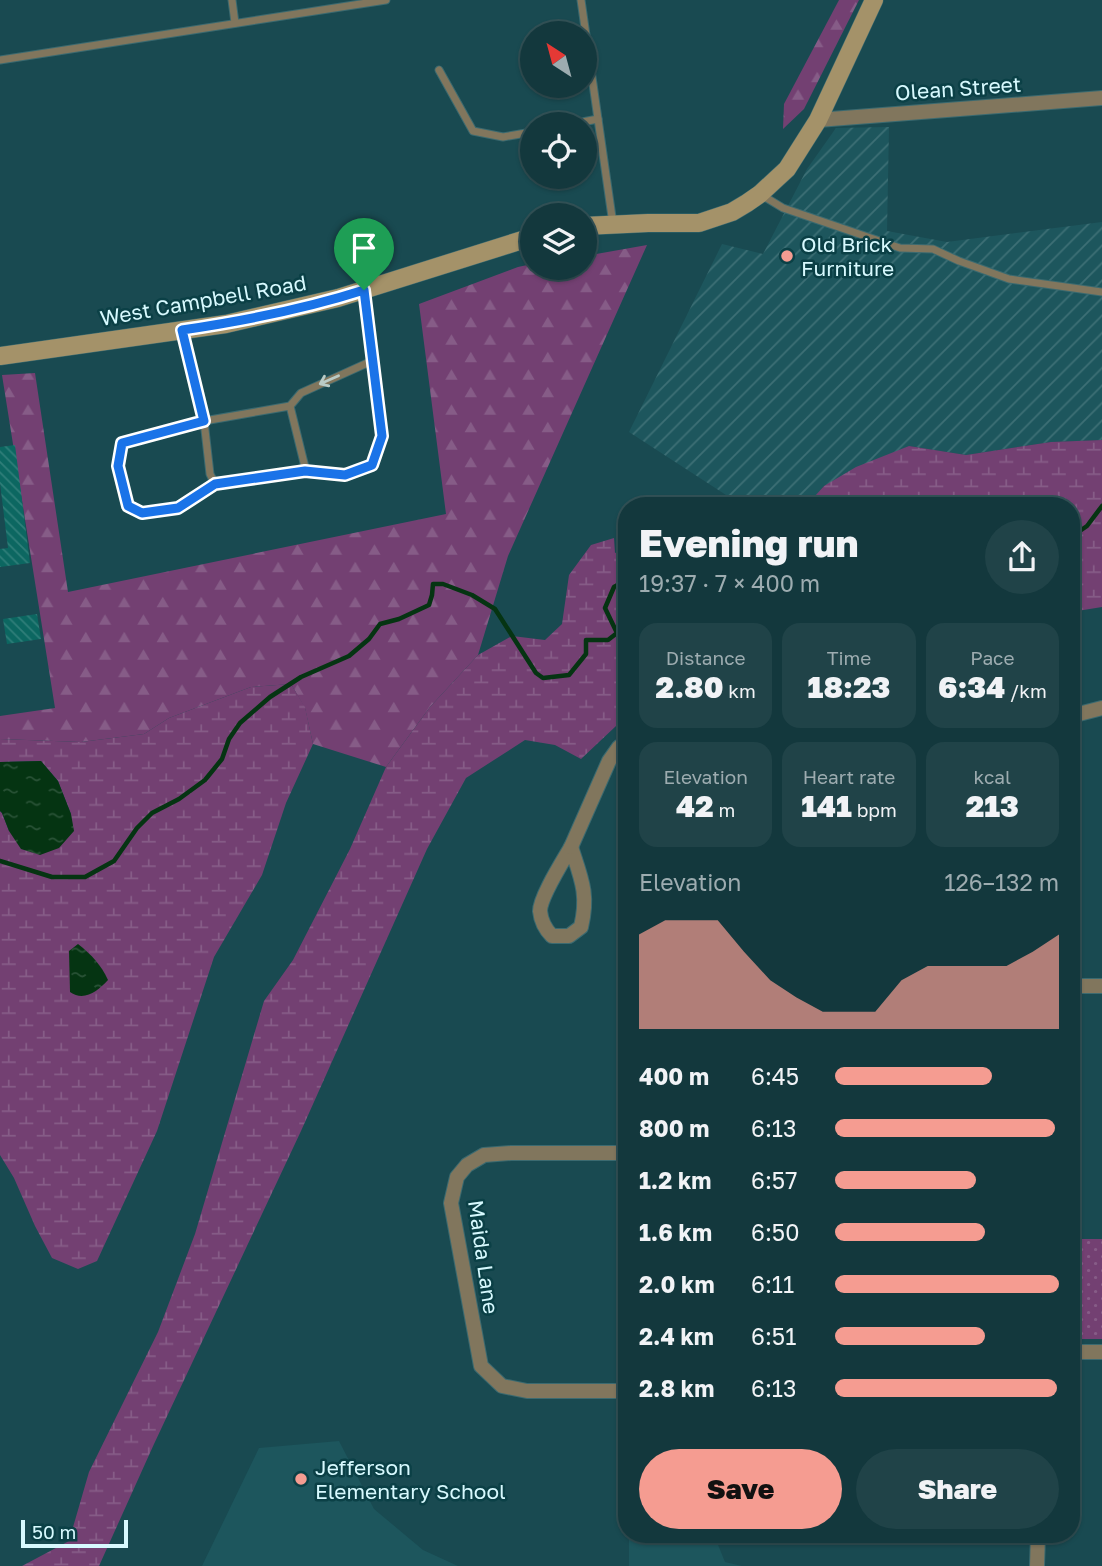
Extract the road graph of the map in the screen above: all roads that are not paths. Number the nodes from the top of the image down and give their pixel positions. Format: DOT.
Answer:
graph roads {
  1 [pos="232,0"];
  2 [pos="386,0"];
  3 [pos="581,0"];
  4 [pos="874,0"];
  5 [pos="235,23"];
  6 [pos="0,60"];
  7 [pos="439,70"];
  8 [pos="1102,98"];
  9 [pos="598,119"];
  10 [pos="818,120"];
  11 [pos="520,134"];
  12 [pos="760,194"];
  13 [pos="613,224"];
  14 [pos="597,225"];
  15 [pos="520,241"];
  16 [pos="364,290"];
  17 [pos="1102,292"];
  18 [pos="182,330"];
  19 [pos="0,356"];
  20 [pos="374,360"];
  21 [pos="290,406"];
  22 [pos="204,421"];
  23 [pos="305,471"];
  24 [pos="215,484"];
  25 [pos="1102,708"];
  26 [pos="1080,714"];
  27 [pos="618,748"];
  28 [pos="571,847"];
  29 [pos="1080,986"];
  30 [pos="1102,986"];
  31 [pos="618,1153"];
  32 [pos="1080,1352"];
  33 [pos="1102,1352"];
  34 [pos="618,1391"];
  35 [pos="1038,1543"];
  36 [pos="1038,1566"];
  1 -- 5 [label="lane"];
  2 -- 5 [label="lane"];
  3 -- 9 [label="lane"];
  4 -- 10 [label="street"];
  5 -- 6 [label="lane"];
  7 -- 11 [label="lane"];
  8 -- 10 [label="street, Olean Street"];
  9 -- 13 [label="lane"];
  10 -- 12 [label="street"];
  12 -- 13 [label="street"];
  12 -- 17 [label="lane"];
  13 -- 14 [label="street"];
  15 -- 16 [label="street, West Campbell Road"];
  16 -- 18 [label="street, West Campbell Road"];
  16 -- 20 [label="lane"];
  18 -- 19 [label="street, West Campbell Road"];
  18 -- 22 [label="lane"];
  20 -- 21 [label="lane, one-way"];
  20 -- 23 [label="lane"];
  21 -- 22 [label="lane"];
  21 -- 23 [label="lane"];
  22 -- 24 [label="lane"];
  22 -- 24 [label="lane"];
  23 -- 24 [label="lane"];
  25 -- 26 [label="street"];
  27 -- 28 [label="street"];
  28 -- 28 [label="street"];
  29 -- 30 [label="street"];
  31 -- 34 [label="street, Maida Lane"];
  32 -- 33 [label="street"];
  35 -- 36 [label="street"];
}
